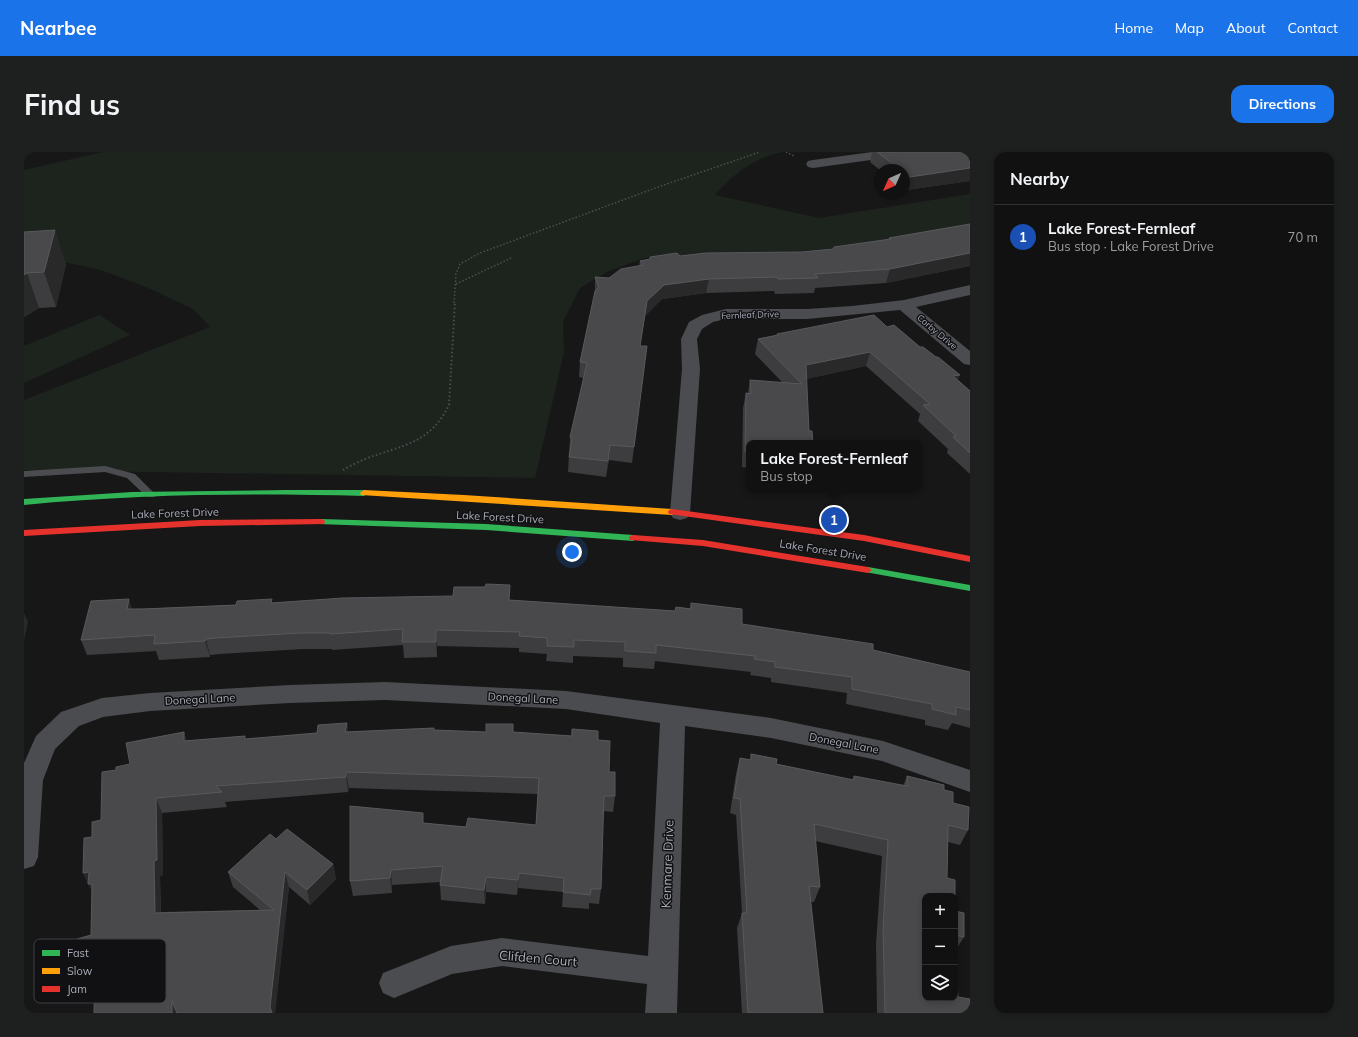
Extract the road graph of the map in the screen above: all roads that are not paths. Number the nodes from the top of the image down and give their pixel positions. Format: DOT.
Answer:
graph roads {
  1 [pos="900,152"];
  2 [pos="813,164"];
  3 [pos="970,290"];
  4 [pos="904,305"];
  5 [pos="970,360"];
  6 [pos="24,474"];
  7 [pos="151,495"];
  8 [pos="24,502"];
  9 [pos="680,513"];
  10 [pos="24,534"];
  11 [pos="970,559"];
  12 [pos="970,588"];
  13 [pos="673,715"];
  14 [pos="970,781"];
  15 [pos="24,857"];
  16 [pos="663,972"];
  17 [pos="394,983"];
  18 [pos="661,1013"];
  1 -- 2 [label="street"];
  3 -- 4 [label="street, Fernleaf Drive"];
  4 -- 5 [label="street, Corby Drive"];
  4 -- 9 [label="street, Fernleaf Drive"];
  6 -- 7 [label="lane"];
  7 -- 8 [label="main road, Lake Forest Drive"];
  7 -- 9 [label="main road, Lake Forest Drive"];
  9 -- 11 [label="main road, Lake Forest Drive"];
  10 -- 12 [label="main road, Lake Forest Drive"];
  13 -- 14 [label="street, Donegal Lane"];
  13 -- 15 [label="street, Donegal Lane"];
  13 -- 16 [label="street, Kenmare Drive"];
  16 -- 17 [label="street, Clifden Court"];
  16 -- 18 [label="street, Kenmare Drive"];
}
